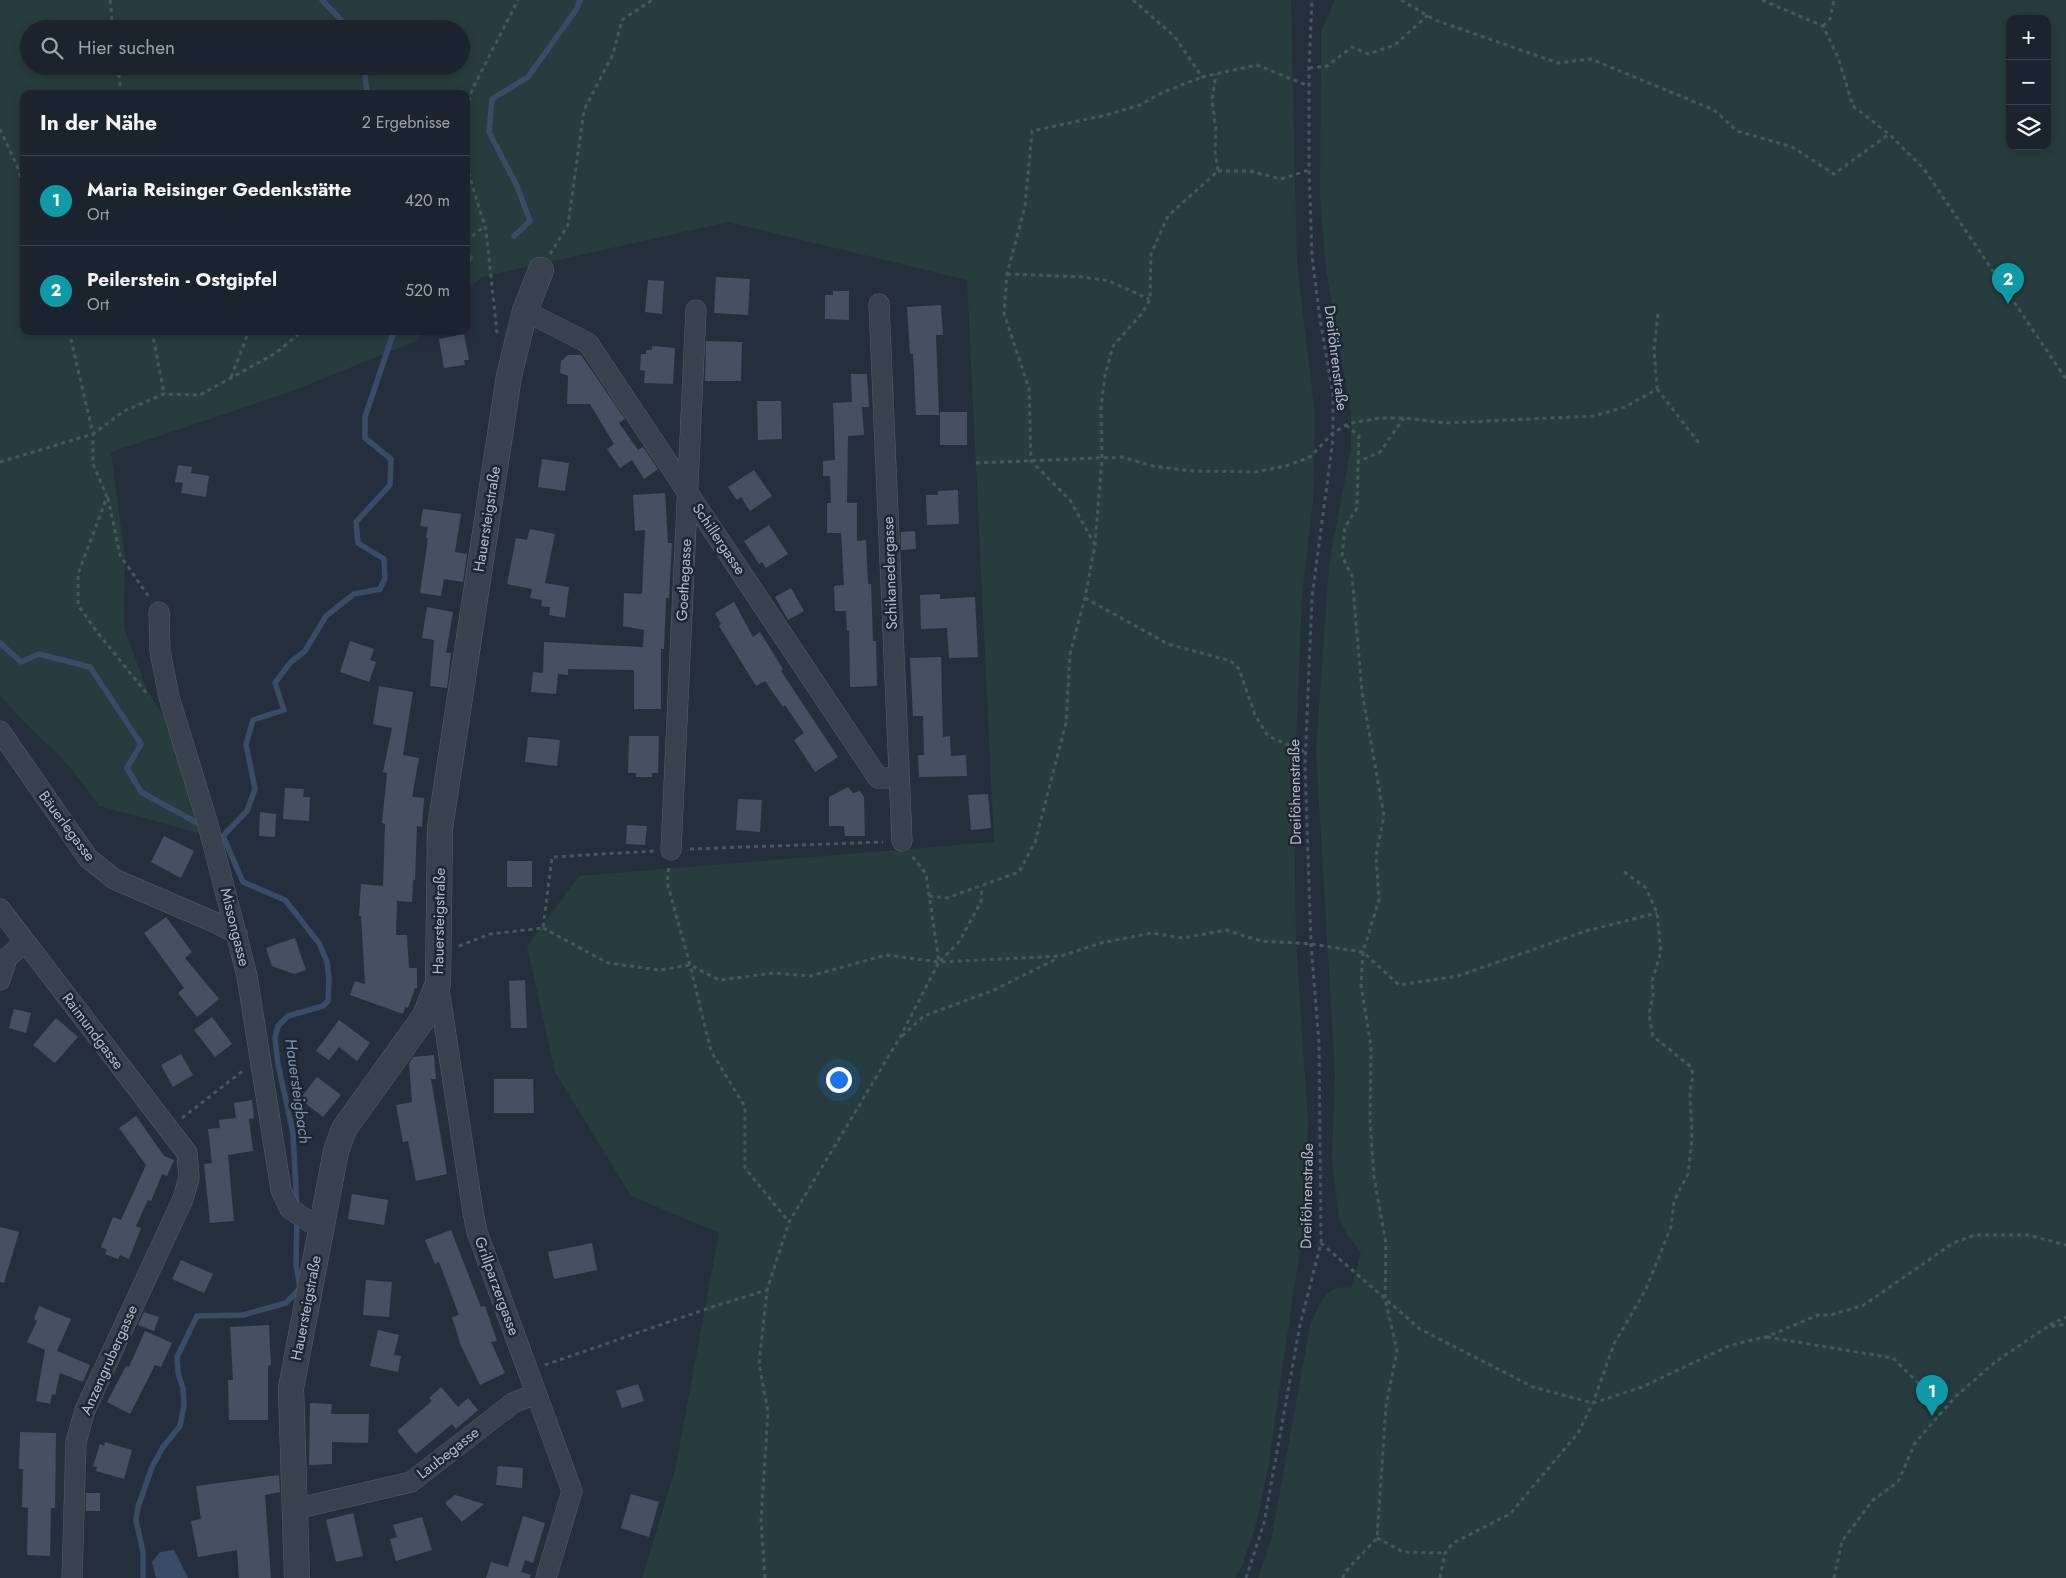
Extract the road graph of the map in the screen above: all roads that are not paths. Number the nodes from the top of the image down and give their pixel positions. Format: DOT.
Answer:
graph roads {
  1 [pos="541,270"];
  2 [pos="879,304"];
  3 [pos="696,310"];
  4 [pos="525,311"];
  5 [pos="688,492"];
  6 [pos="159,612"];
  7 [pos="0,731"];
  8 [pos="898,778"];
  9 [pos="902,841"];
  10 [pos="671,850"];
  11 [pos="0,909"];
  12 [pos="237,934"];
  13 [pos="25,942"];
  14 [pos="0,980"];
  15 [pos="438,983"];
  16 [pos="187,1153"];
  17 [pos="310,1222"];
  18 [pos="535,1394"];
  19 [pos="295,1508"];
  20 [pos="72,1578"];
  21 [pos="297,1578"];
  22 [pos="546,1578"];
  1 -- 4 [label="street, Hauersteigstraße"];
  2 -- 8 [label="street, Schikanedergasse"];
  3 -- 5 [label="street, Goethegasse"];
  4 -- 5 [label="street, Schillergasse"];
  4 -- 15 [label="street, Hauersteigstraße"];
  5 -- 8 [label="street, Schillergasse"];
  5 -- 10 [label="street, Goethegasse"];
  6 -- 12 [label="street, Missongasse"];
  7 -- 12 [label="street, Bäuerlegasse"];
  8 -- 9 [label="street, Schikanedergasse"];
  11 -- 13 [label="street, Raimundgasse"];
  12 -- 17 [label="street, Missongasse"];
  13 -- 14 [label="street"];
  13 -- 16 [label="street, Raimundgasse"];
  15 -- 17 [label="street, Hauersteigstraße"];
  15 -- 18 [label="street, Grillparzergasse"];
  16 -- 20 [label="street, Anzengrubergasse"];
  17 -- 19 [label="street, Hauersteigstraße"];
  18 -- 19 [label="street, Laubegasse"];
  18 -- 22 [label="street, Grillparzergasse"];
  19 -- 21 [label="street, Hauersteigstraße"];
}
